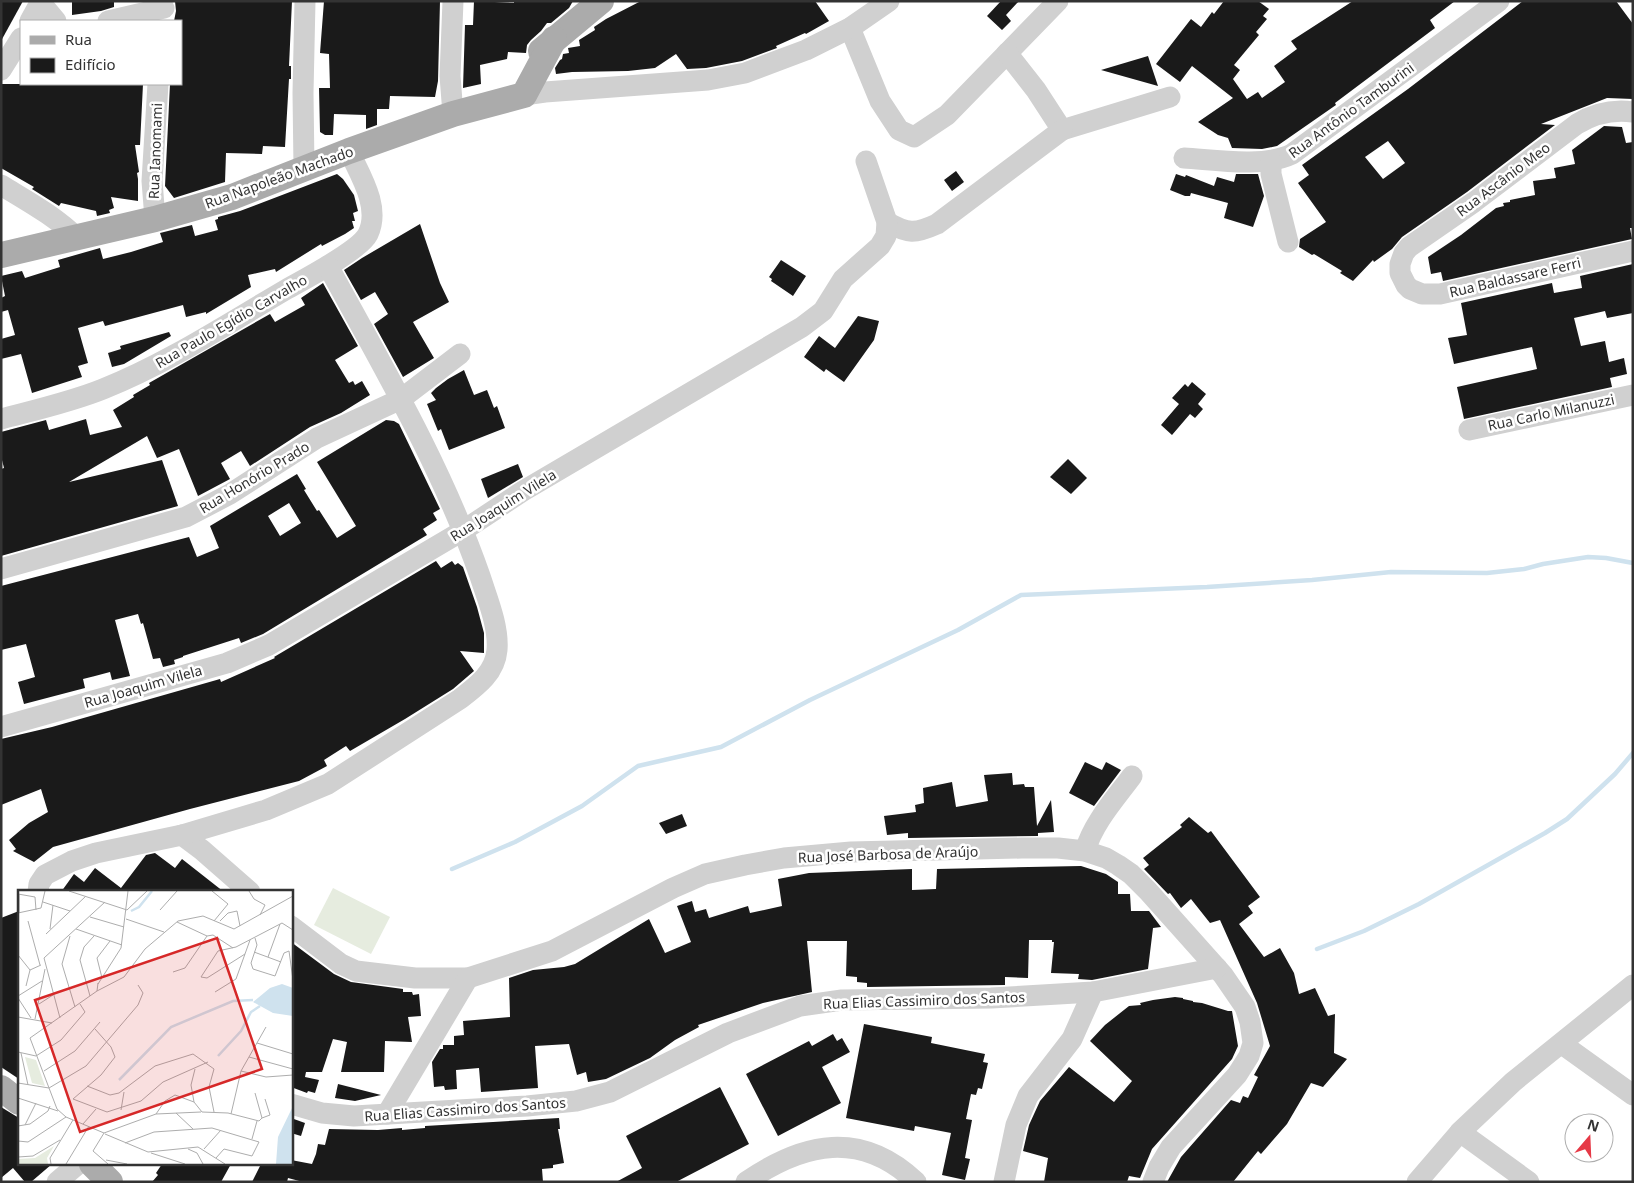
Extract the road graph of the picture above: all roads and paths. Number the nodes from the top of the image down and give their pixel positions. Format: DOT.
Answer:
graph roads {
  1 [pos="305,1"];
  2 [pos="453,1"];
  3 [pos="889,1"];
  4 [pos="1058,1"];
  5 [pos="1499,1"];
  6 [pos="41,2"];
  7 [pos="599,2"];
  8 [pos="164,10"];
  9 [pos="31,20"];
  10 [pos="55,20"];
  11 [pos="113,20"];
  12 [pos="850,28"];
  13 [pos="554,39"];
  14 [pos="20,42"];
  15 [pos="1007,53"];
  16 [pos="1,70"];
  17 [pos="158,85"];
  18 [pos="524,94"];
  19 [pos="1170,97"];
  20 [pos="482,106"];
  21 [pos="1633,112"];
  22 [pos="453,114"];
  23 [pos="1062,130"];
  24 [pos="349,151"];
  25 [pos="1184,158"];
  26 [pos="866,161"];
  27 [pos="1271,161"];
  28 [pos="304,168"];
  29 [pos="1,185"];
  30 [pos="155,219"];
  31 [pos="887,222"];
  32 [pos="77,238"];
  33 [pos="1288,242"];
  34 [pos="1633,251"];
  35 [pos="1,255"];
  36 [pos="328,266"];
  37 [pos="1402,279"];
  38 [pos="460,354"];
  39 [pos="1633,395"];
  40 [pos="401,399"];
  41 [pos="1,419"];
  42 [pos="1469,430"];
  43 [pos="464,530"];
  44 [pos="1,569"];
  45 [pos="1,727"];
  46 [pos="1132,776"];
  47 [pos="182,835"];
  48 [pos="1085,851"];
  49 [pos="38,890"];
  50 [pos="248,890"];
  51 [pos="292,927"];
  52 [pos="1217,968"];
  53 [pos="468,978"];
  54 [pos="1633,985"];
  55 [pos="1093,992"];
  56 [pos="1562,1044"];
  57 [pos="1,1088"];
  58 [pos="1633,1095"];
  59 [pos="18,1101"];
  60 [pos="292,1104"];
  61 [pos="388,1114"];
  62 [pos="1460,1132"];
  63 [pos="76,1166"];
  64 [pos="94,1166"];
  65 [pos="57,1182"];
  66 [pos="110,1182"];
  67 [pos="746,1182"];
  68 [pos="916,1182"];
  69 [pos="1004,1182"];
  70 [pos="1152,1182"];
  71 [pos="1417,1182"];
  72 [pos="1529,1182"];
  1 -- 28 [label="street"];
  2 -- 22 [label="street"];
  3 -- 12 [label="street"];
  4 -- 15 [label="street"];
  5 -- 27 [label="street, Rua Antônio Tamburini"];
  6 -- 9 [label="street"];
  6 -- 10 [label="street"];
  7 -- 13 [label="main road"];
  8 -- 11 [label="street"];
  12 -- 15 [label="street"];
  12 -- 18 [label="street"];
  13 -- 18 [label="main road"];
  13 -- 20 [label="main road"];
  14 -- 16 [label="street"];
  15 -- 23 [label="street"];
  17 -- 30 [label="street, Rua Ianomami"];
  18 -- 20 [label="main road, Rua Napoleão Machado"];
  19 -- 23 [label="street"];
  20 -- 22 [label="main road, Rua Napoleão Machado"];
  21 -- 37 [label="street, Rua Ascânio Meo"];
  22 -- 24 [label="main road, Rua Napoleão Machado"];
  23 -- 31 [label="street"];
  24 -- 28 [label="main road, Rua Napoleão Machado"];
  24 -- 36 [label="street, Rua Paulo Egídio Carvalho"];
  25 -- 27 [label="street, Rua Antônio Tamburini"];
  26 -- 31 [label="street"];
  27 -- 33 [label="street"];
  28 -- 30 [label="main road, Rua Napoleão Machado"];
  29 -- 32 [label="street"];
  30 -- 32 [label="main road, Rua Napoleão Machado"];
  31 -- 43 [label="street, Rua Joaquim Vilela"];
  32 -- 35 [label="main road, Rua Napoleão Machado"];
  34 -- 37 [label="street, Rua Baldassare Ferri"];
  36 -- 40 [label="street"];
  36 -- 41 [label="street, Rua Paulo Egídio Carvalho"];
  38 -- 40 [label="street, Rua Honório Prado"];
  39 -- 42 [label="street, Rua Carlo Milanuzzi"];
  40 -- 43 [label="street"];
  40 -- 44 [label="street, Rua Honório Prado"];
  43 -- 45 [label="street, Rua Joaquim Vilela"];
  43 -- 47 [label="street"];
  46 -- 48 [label="street"];
  47 -- 49 [label="street"];
  47 -- 50 [label="street"];
  48 -- 52 [label="street, Rua José Barbosa de Araújo"];
  48 -- 53 [label="street, Rua José Barbosa de Araújo"];
  51 -- 53 [label="street, Rua José Barbosa de Araújo"];
  52 -- 55 [label="street, Rua Elias Cassimiro dos Santos"];
  52 -- 70 [label="street, Rua José Barbosa de Araújo"];
  53 -- 61 [label="street"];
  54 -- 56 [label="street"];
  55 -- 61 [label="street, Rua Elias Cassimiro dos Santos"];
  55 -- 69 [label="street"];
  56 -- 58 [label="street"];
  56 -- 62 [label="street"];
  57 -- 59 [label="main road"];
  60 -- 61 [label="street, Rua Elias Cassimiro dos Santos"];
  62 -- 71 [label="street"];
  62 -- 72 [label="street"];
  63 -- 65 [label="street"];
  64 -- 66 [label="main road"];
  67 -- 68 [label="street"];
}
